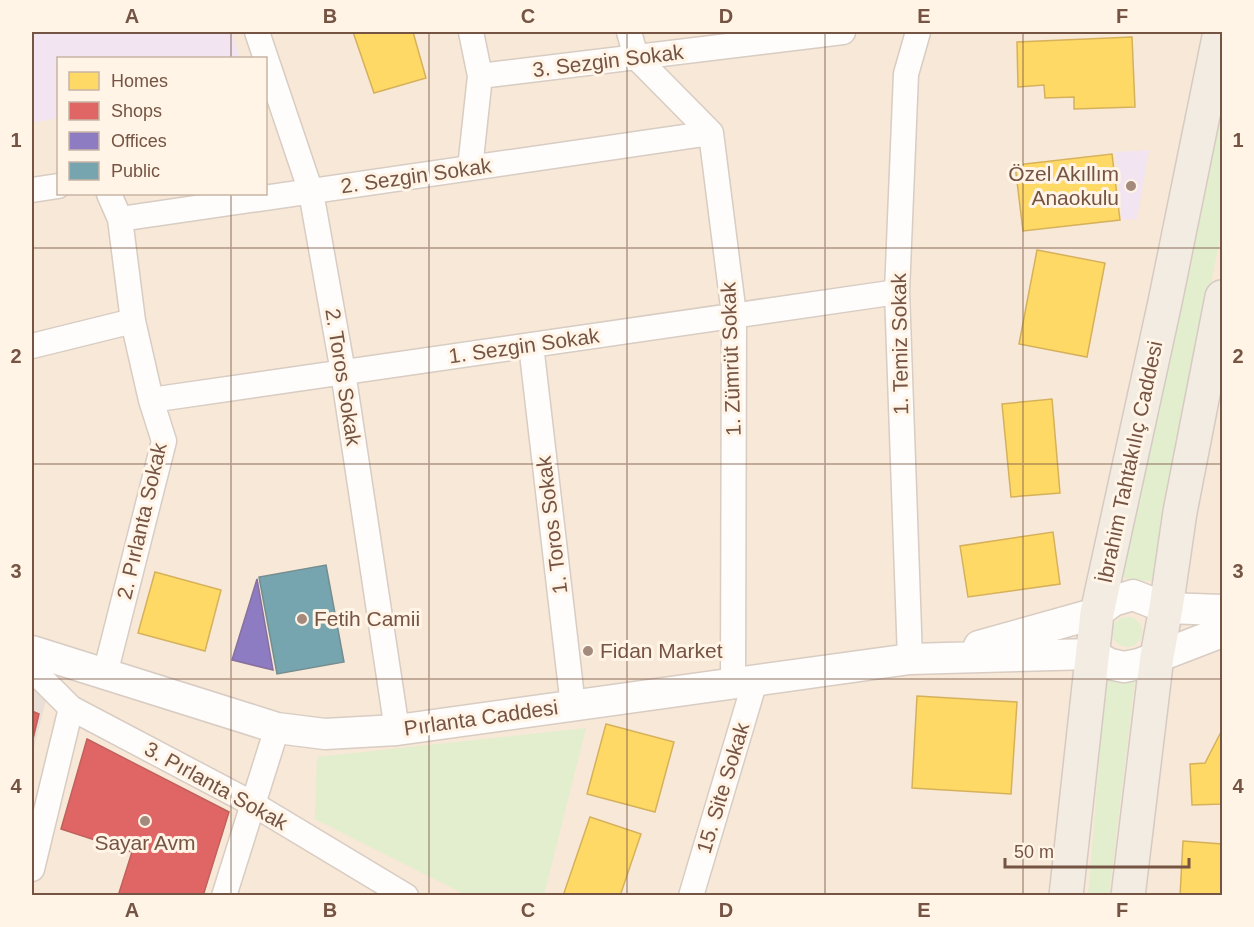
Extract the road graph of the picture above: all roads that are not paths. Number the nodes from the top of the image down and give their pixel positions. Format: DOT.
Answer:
graph roads {
  1 [pos="257,32"];
  2 [pos="471,32"];
  3 [pos="629,32"];
  4 [pos="843,32"];
  5 [pos="918,32"];
  6 [pos="1220,32"];
  7 [pos="747,37"];
  8 [pos="265,57"];
  9 [pos="636,57"];
  10 [pos="267,62"];
  11 [pos="480,76"];
  12 [pos="711,133"];
  13 [pos="470,168"];
  14 [pos="57,186"];
  15 [pos="32,190"];
  16 [pos="311,192"];
  17 [pos="109,195"];
  18 [pos="120,219"];
  19 [pos="897,292"];
  20 [pos="1222,299"];
  21 [pos="734,315"];
  22 [pos="133,321"];
  23 [pos="531,345"];
  24 [pos="32,346"];
  25 [pos="343,372"];
  26 [pos="151,400"];
  27 [pos="1166,608"];
  28 [pos="1222,610"];
  29 [pos="1097,613"];
  30 [pos="1222,632"];
  31 [pos="32,651"];
  32 [pos="1092,654"];
  33 [pos="1157,656"];
  34 [pos="924,658"];
  35 [pos="32,669"];
  36 [pos="105,674"];
  37 [pos="744,682"];
  38 [pos="573,706"];
  39 [pos="71,708"];
  40 [pos="277,728"];
  41 [pos="397,730"];
  42 [pos="253,804"];
  43 [pos="32,869"];
  44 [pos="224,896"];
  45 [pos="406,896"];
  46 [pos="691,896"];
  47 [pos="1066,896"];
  48 [pos="1128,896"];
  1 -- 8 [label="street, 2. Toros Sokak"];
  2 -- 11 [label="street"];
  3 -- 9 [label="street"];
  4 -- 7 [label="street, 3. Sezgin Sokak"];
  5 -- 19 [label="street, 1. Temiz Sokak"];
  6 -- 29 [label="main road, İbrahim Tahtakılıç Caddesi"];
  7 -- 9 [label="street, 3. Sezgin Sokak"];
  9 -- 11 [label="street, 3. Sezgin Sokak"];
  9 -- 12 [label="street"];
  10 -- 16 [label="street, 2. Toros Sokak"];
  11 -- 13 [label="street"];
  12 -- 13 [label="street, 2. Sezgin Sokak"];
  12 -- 21 [label="street, 1. Zümrüt Sokak"];
  13 -- 16 [label="street, 2. Sezgin Sokak"];
  14 -- 15 [label="street"];
  16 -- 18 [label="street, 2. Sezgin Sokak"];
  16 -- 25 [label="street, 2. Toros Sokak"];
  17 -- 18 [label="street, 2. Pırlanta Sokak"];
  18 -- 22 [label="street, 2. Pırlanta Sokak"];
  19 -- 21 [label="street, 1. Sezgin Sokak"];
  19 -- 34 [label="street, 1. Temiz Sokak"];
  20 -- 27 [label="main road"];
  21 -- 23 [label="street, 1. Sezgin Sokak"];
  21 -- 37 [label="street, 1. Zümrüt Sokak"];
  22 -- 24 [label="street"];
  22 -- 26 [label="street, 2. Pırlanta Sokak"];
  23 -- 25 [label="street, 1. Sezgin Sokak"];
  23 -- 38 [label="street, 1. Toros Sokak"];
  25 -- 26 [label="street, 1. Sezgin Sokak"];
  25 -- 41 [label="street, 2. Toros Sokak"];
  26 -- 36 [label="street, 2. Pırlanta Sokak"];
  27 -- 28 [label="street, Pırlanta Caddesi"];
  27 -- 29 [label="street, Pırlanta Caddesi"];
  27 -- 33 [label="main road"];
  29 -- 32 [label="main road, İbrahim Tahtakılıç Caddesi"];
  29 -- 34 [label="street, Pırlanta Caddesi"];
  30 -- 33 [label="street, Pırlanta Caddesi"];
  31 -- 36 [label="street, Pırlanta Caddesi"];
  32 -- 33 [label="street, Pırlanta Caddesi"];
  32 -- 34 [label="street, Pırlanta Caddesi"];
  32 -- 47 [label="main road, İbrahim Tahtakılıç Caddesi"];
  33 -- 48 [label="main road"];
  34 -- 37 [label="street, Pırlanta Caddesi"];
  35 -- 39 [label="street, 3. Pırlanta Sokak"];
  36 -- 40 [label="street, Pırlanta Caddesi"];
  37 -- 38 [label="street, Pırlanta Caddesi"];
  37 -- 46 [label="street, 15. Site Sokak"];
  38 -- 41 [label="street, Pırlanta Caddesi"];
  39 -- 42 [label="street, 3. Pırlanta Sokak"];
  39 -- 43 [label="street"];
  40 -- 41 [label="street, Pırlanta Caddesi"];
  40 -- 42 [label="street"];
  42 -- 44 [label="street"];
  42 -- 45 [label="street, 3. Pırlanta Sokak"];
}
